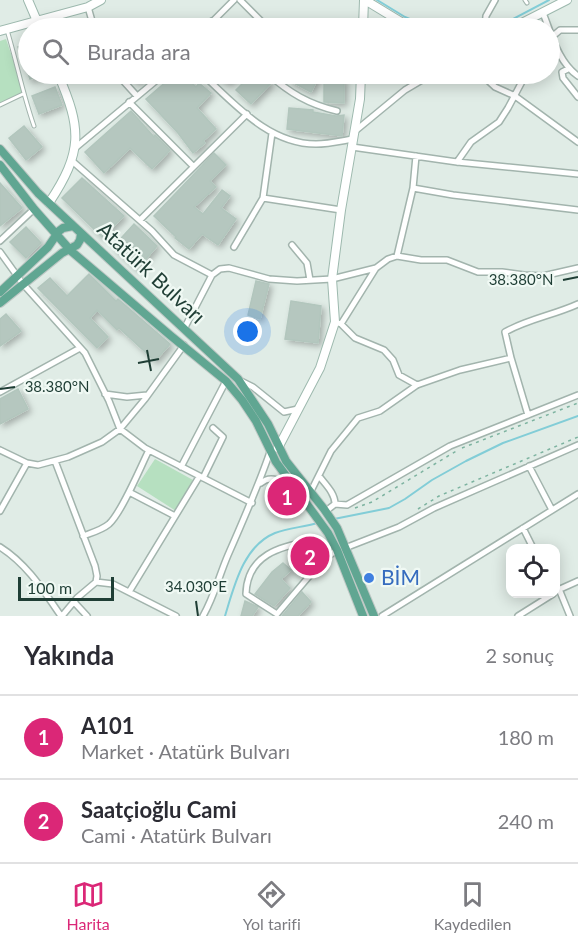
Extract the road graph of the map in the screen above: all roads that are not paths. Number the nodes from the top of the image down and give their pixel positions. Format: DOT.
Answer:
graph roads {
  1 [pos="102,0"];
  2 [pos="234,0"];
  3 [pos="240,0"];
  4 [pos="364,0"];
  5 [pos="495,0"];
  6 [pos="567,0"];
  7 [pos="30,1"];
  8 [pos="88,7"];
  9 [pos="543,13"];
  10 [pos="35,18"];
  11 [pos="44,18"];
  12 [pos="91,18"];
  13 [pos="215,18"];
  14 [pos="258,18"];
  15 [pos="363,18"];
  16 [pos="394,18"];
  17 [pos="486,18"];
  18 [pos="535,18"];
  19 [pos="545,18"];
  20 [pos="4,30"];
  21 [pos="560,30"];
  22 [pos="578,30"];
  23 [pos="560,55"];
  24 [pos="568,69"];
  25 [pos="18,70"];
  26 [pos="578,76"];
  27 [pos="23,84"];
  28 [pos="62,84"];
  29 [pos="126,84"];
  30 [pos="152,84"];
  31 [pos="213,84"];
  32 [pos="281,84"];
  33 [pos="361,84"];
  34 [pos="415,84"];
  35 [pos="492,84"];
  36 [pos="521,84"];
  37 [pos="23,94"];
  38 [pos="137,96"];
  39 [pos="514,96"];
  40 [pos="578,97"];
  41 [pos="129,102"];
  42 [pos="0,105"];
  43 [pos="337,111"];
  44 [pos="247,114"];
  45 [pos="34,126"];
  46 [pos="272,133"];
  47 [pos="353,140"];
  48 [pos="578,142"];
  49 [pos="74,148"];
  50 [pos="0,149"];
  51 [pos="416,156"];
  52 [pos="71,160"];
  53 [pos="457,162"];
  54 [pos="0,165"];
  55 [pos="193,166"];
  56 [pos="578,174"];
  57 [pos="413,188"];
  58 [pos="263,198"];
  59 [pos="49,203"];
  60 [pos="34,209"];
  61 [pos="341,210"];
  62 [pos="578,210"];
  63 [pos="140,220"];
  64 [pos="73,226"];
  65 [pos="81,234"];
  66 [pos="56,235"];
  67 [pos="0,241"];
  68 [pos="292,245"];
  69 [pos="234,247"];
  70 [pos="69,249"];
  71 [pos="0,252"];
  72 [pos="397,256"];
  73 [pos="376,268"];
  74 [pos="578,268"];
  75 [pos="212,275"];
  76 [pos="16,276"];
  77 [pos="332,279"];
  78 [pos="310,280"];
  79 [pos="23,284"];
  80 [pos="0,292"];
  81 [pos="0,303"];
  82 [pos="578,304"];
  83 [pos="338,323"];
  84 [pos="184,329"];
  85 [pos="184,345"];
  86 [pos="80,348"];
  87 [pos="511,358"];
  88 [pos="238,379"];
  89 [pos="226,381"];
  90 [pos="417,385"];
  91 [pos="0,392"];
  92 [pos="105,394"];
  93 [pos="147,395"];
  94 [pos="578,395"];
  95 [pos="298,409"];
  96 [pos="528,415"];
  97 [pos="213,428"];
  98 [pos="120,429"];
  99 [pos="578,445"];
  100 [pos="0,450"];
  101 [pos="149,450"];
  102 [pos="274,450"];
  103 [pos="55,461"];
  104 [pos="27,464"];
  105 [pos="529,466"];
  106 [pos="181,467"];
  107 [pos="319,476"];
  108 [pos="201,477"];
  109 [pos="260,484"];
  110 [pos="295,488"];
  111 [pos="311,491"];
  112 [pos="129,492"];
  113 [pos="578,494"];
  114 [pos="252,503"];
  115 [pos="335,504"];
  116 [pos="325,510"];
  117 [pos="552,510"];
  118 [pos="0,511"];
  119 [pos="175,516"];
  120 [pos="523,528"];
  121 [pos="83,536"];
  122 [pos="531,544"];
  123 [pos="0,546"];
  124 [pos="341,549"];
  125 [pos="323,560"];
  126 [pos="578,581"];
  127 [pos="96,582"];
  128 [pos="560,590"];
  129 [pos="129,592"];
  130 [pos="546,598"];
  131 [pos="560,598"];
  132 [pos="74,602"];
  133 [pos="277,615"];
  134 [pos="61,616"];
  135 [pos="87,616"];
  136 [pos="176,616"];
  137 [pos="203,616"];
  138 [pos="363,616"];
  139 [pos="374,616"];
  140 [pos="382,616"];
  141 [pos="518,616"];
  142 [pos="570,616"];
  1 -- 8 [label="street"];
  2 -- 13 [label="street"];
  3 -- 14 [label="street"];
  4 -- 15 [label="street"];
  4 -- 16 [label="street"];
  5 -- 17 [label="street"];
  6 -- 9 [label="street"];
  7 -- 10 [label="street"];
  8 -- 11 [label="street"];
  8 -- 12 [label="street"];
  9 -- 18 [label="street"];
  9 -- 19 [label="street"];
  20 -- 25 [label="lane"];
  21 -- 22 [label="street"];
  23 -- 24 [label="street"];
  24 -- 26 [label="street"];
  24 -- 40 [label="street"];
  27 -- 37 [label="lane"];
  28 -- 49 [label="street"];
  29 -- 38 [label="street"];
  30 -- 38 [label="street"];
  31 -- 44 [label="street"];
  32 -- 43 [label="street"];
  33 -- 47 [label="street"];
  34 -- 47 [label="street"];
  35 -- 39 [label="street"];
  36 -- 39 [label="street"];
  37 -- 42 [label="lane"];
  37 -- 45 [label="lane"];
  38 -- 41 [label="street"];
  39 -- 48 [label="street"];
  39 -- 53 [label="street"];
  41 -- 49 [label="street"];
  41 -- 55 [label="street"];
  44 -- 46 [label="street"];
  44 -- 55 [label="street"];
  46 -- 47 [label="street"];
  46 -- 58 [label="street"];
  47 -- 51 [label="street"];
  47 -- 61 [label="street"];
  49 -- 52 [label="street"];
  50 -- 59 [label="main road, Atatürk Bulvarı"];
  51 -- 53 [label="street"];
  51 -- 57 [label="street"];
  52 -- 59 [label="street"];
  52 -- 63 [label="street"];
  53 -- 56 [label="street"];
  54 -- 60 [label="main road, Atatürk Bulvarı"];
  55 -- 63 [label="street"];
  57 -- 62 [label="street"];
  57 -- 72 [label="street"];
  58 -- 61 [label="street"];
  58 -- 69 [label="street"];
  59 -- 64 [label="main road, Atatürk Bulvarı"];
  60 -- 66 [label="main road, Atatürk Bulvarı"];
  60 -- 67 [label="street"];
  61 -- 77 [label="street"];
  63 -- 75 [label="street"];
  64 -- 65 [label="main road, Atatürk Bulvarı"];
  64 -- 66 [label="main road"];
  65 -- 70 [label="main road"];
  65 -- 84 [label="main road, Atatürk Bulvarı"];
  66 -- 70 [label="main road, Atatürk Bulvarı"];
  66 -- 76 [label="main road"];
  68 -- 78 [label="street"];
  70 -- 79 [label="main road"];
  70 -- 85 [label="main road, Atatürk Bulvarı"];
  71 -- 76 [label="street"];
  72 -- 73 [label="street"];
  72 -- 74 [label="street"];
  73 -- 77 [label="street"];
  73 -- 83 [label="street"];
  75 -- 78 [label="street"];
  75 -- 84 [label="street"];
  76 -- 79 [label="street"];
  76 -- 80 [label="main road"];
  77 -- 78 [label="street"];
  77 -- 83 [label="street"];
  79 -- 81 [label="main road"];
  79 -- 86 [label="street"];
  82 -- 87 [label="street"];
  83 -- 90 [label="street"];
  83 -- 95 [label="street"];
  84 -- 88 [label="main road, Atatürk Bulvarı"];
  85 -- 89 [label="main road, Atatürk Bulvarı"];
  85 -- 93 [label="street"];
  86 -- 91 [label="street"];
  86 -- 92 [label="street"];
  87 -- 90 [label="street"];
  87 -- 96 [label="street"];
  88 -- 95 [label="street"];
  88 -- 102 [label="main road, Atatürk Bulvarı"];
  89 -- 102 [label="main road, Atatürk Bulvarı"];
  89 -- 106 [label="street"];
  90 -- 107 [label="street"];
  92 -- 93 [label="street"];
  92 -- 98 [label="street"];
  93 -- 98 [label="street"];
  94 -- 96 [label="street"];
  95 -- 102 [label="street"];
  96 -- 115 [label="street"];
  97 -- 108 [label="street"];
  98 -- 101 [label="street"];
  98 -- 103 [label="street"];
  99 -- 105 [label="street"];
  100 -- 104 [label="street"];
  101 -- 106 [label="street"];
  101 -- 112 [label="street"];
  102 -- 109 [label="street"];
  102 -- 110 [label="main road, Atatürk Bulvarı"];
  102 -- 111 [label="main road, Atatürk Bulvarı"];
  103 -- 104 [label="street"];
  103 -- 121 [label="street"];
  104 -- 118 [label="street"];
  105 -- 117 [label="street"];
  105 -- 124 [label="street"];
  106 -- 108 [label="street"];
  107 -- 111 [label="street"];
  107 -- 115 [label="street"];
  108 -- 114 [label="street"];
  108 -- 119 [label="street"];
  109 -- 110 [label="street"];
  109 -- 114 [label="street"];
  110 -- 124 [label="main road, Atatürk Bulvarı"];
  111 -- 116 [label="main road, Atatürk Bulvarı"];
  112 -- 119 [label="street"];
  112 -- 121 [label="street"];
  113 -- 117 [label="street"];
  114 -- 137 [label="street"];
  115 -- 116 [label="street"];
  116 -- 124 [label="main road, Atatürk Bulvarı"];
  117 -- 120 [label="street"];
  119 -- 129 [label="street"];
  120 -- 122 [label="street"];
  120 -- 140 [label="street"];
  121 -- 127 [label="street"];
  123 -- 134 [label="street"];
  124 -- 125 [label="street"];
  124 -- 138 [label="main road, Atatürk Bulvarı"];
  124 -- 139 [label="main road, Atatürk Bulvarı"];
  125 -- 133 [label="street"];
  125 -- 133 [label="street"];
  126 -- 128 [label="street"];
  127 -- 129 [label="street"];
  127 -- 132 [label="street"];
  129 -- 136 [label="street"];
  130 -- 141 [label="street"];
  131 -- 142 [label="street"];
  132 -- 134 [label="street"];
  132 -- 135 [label="street"];
}
